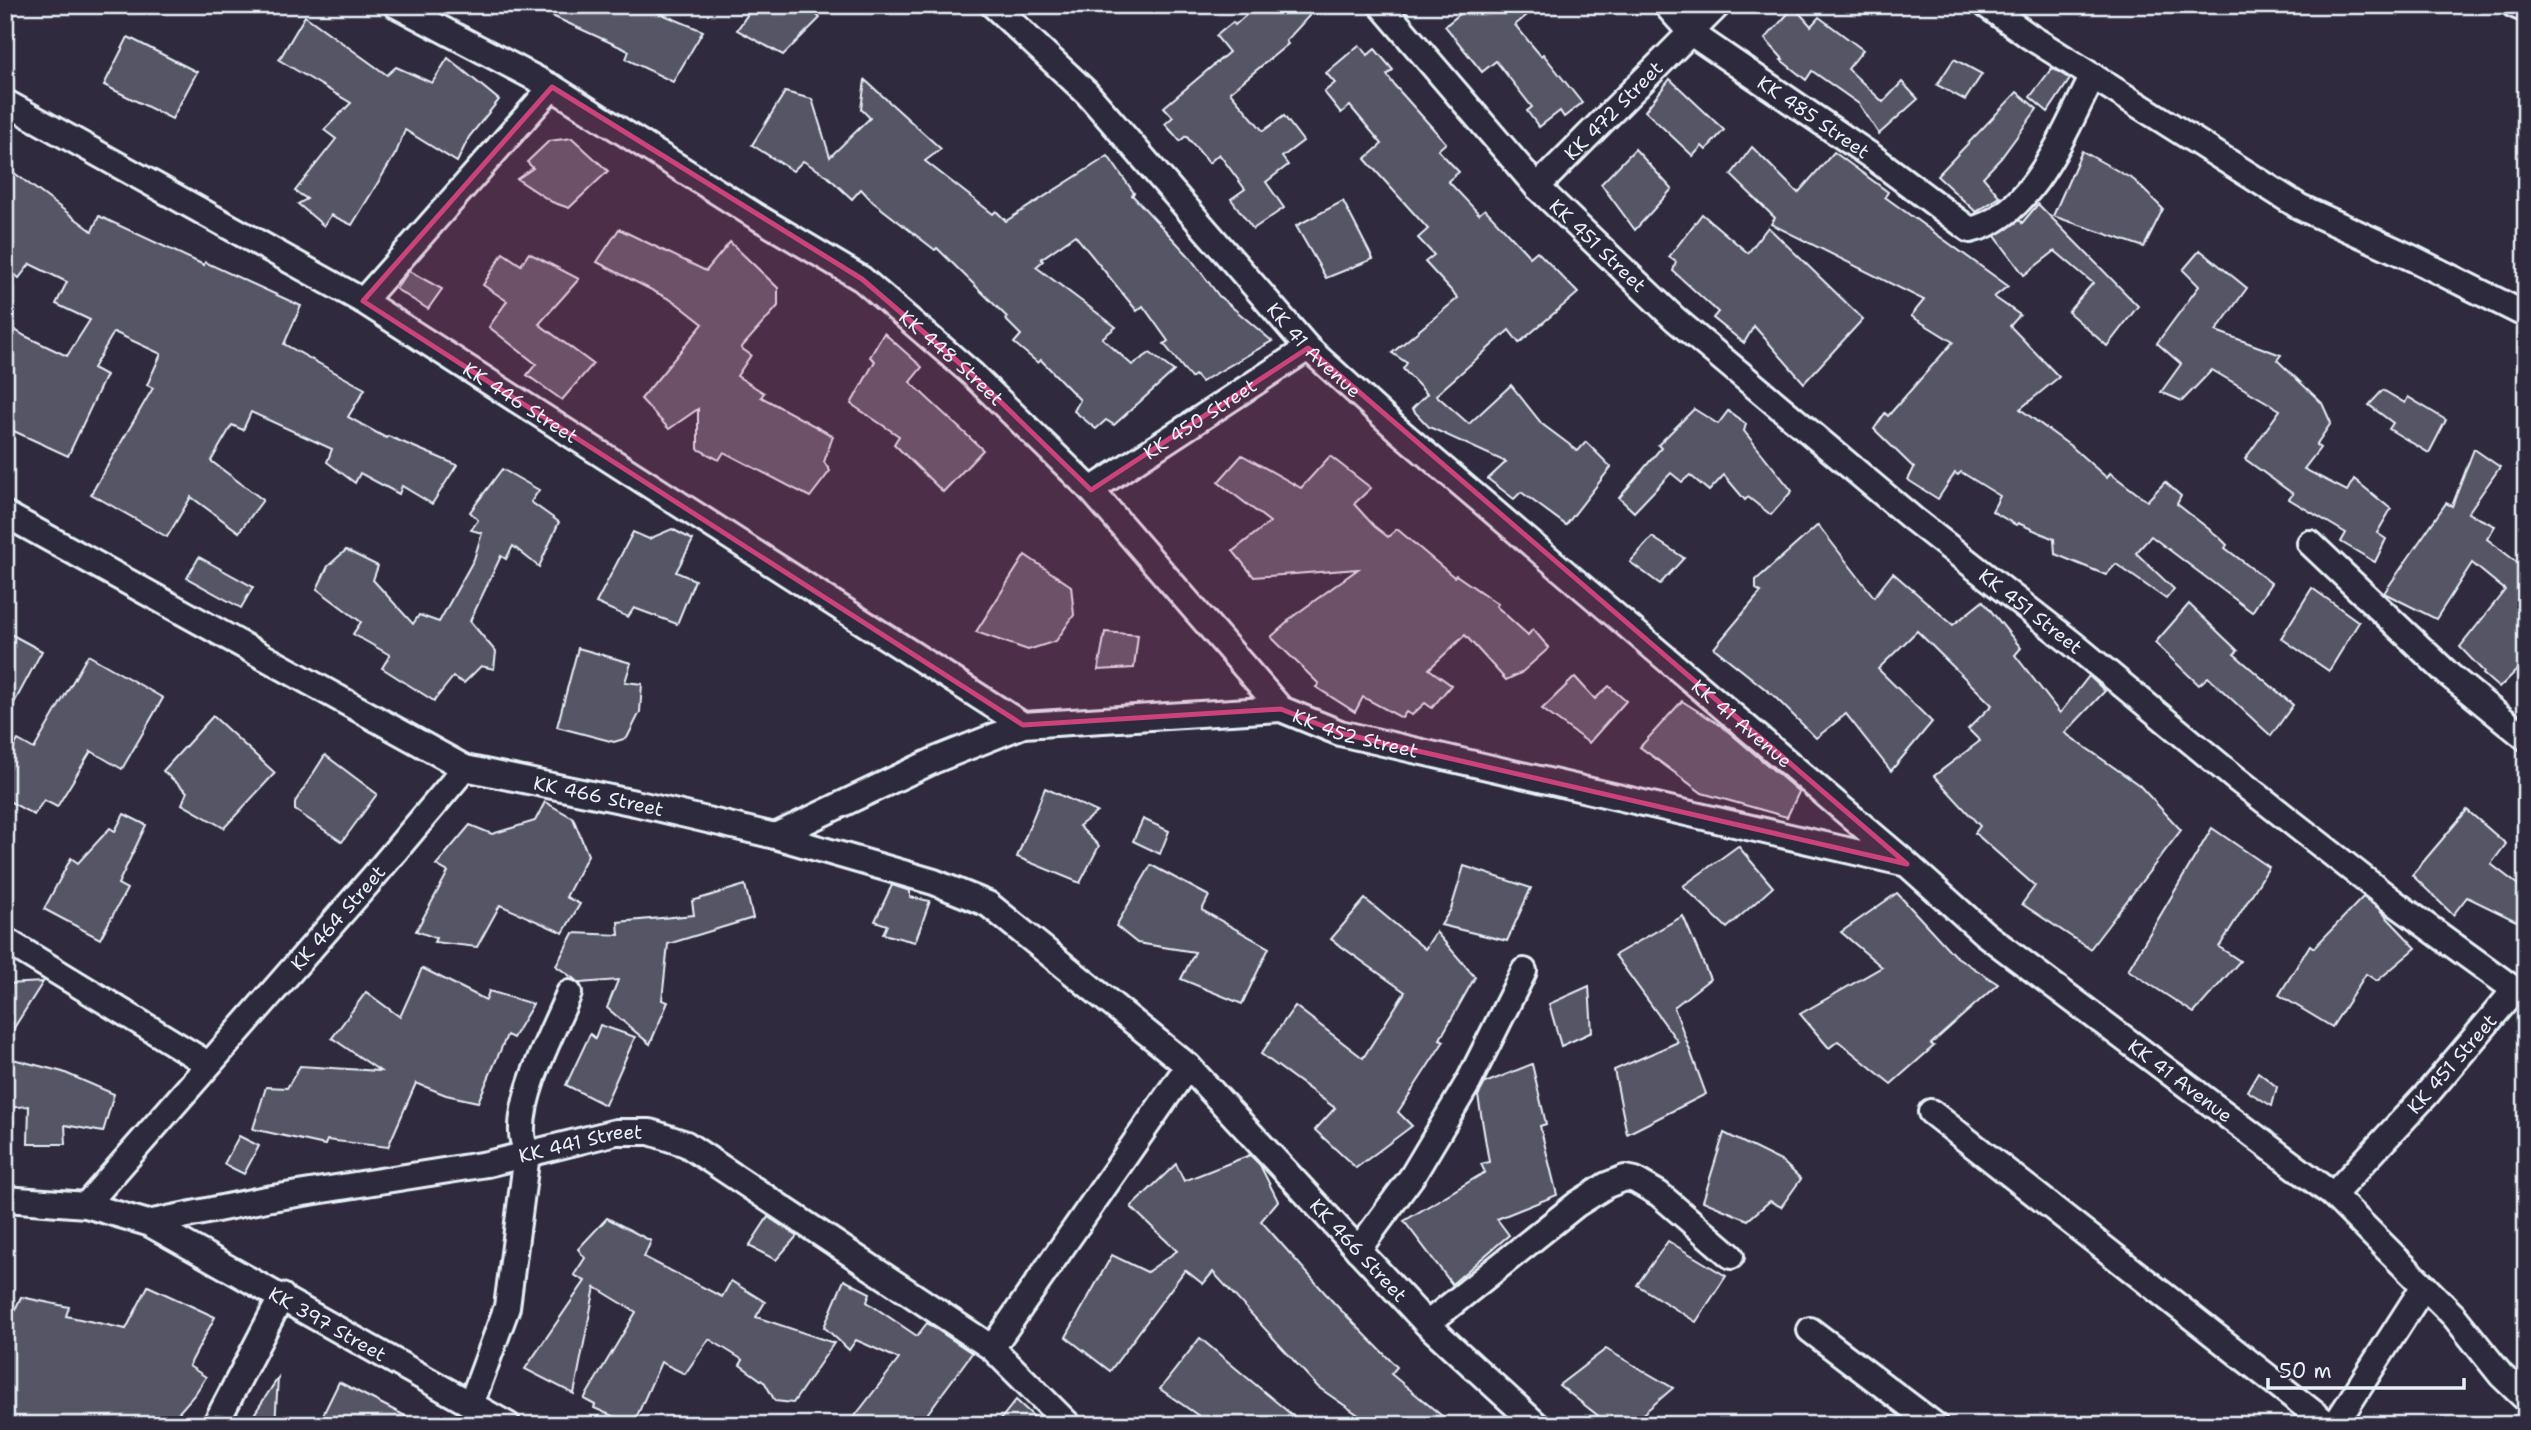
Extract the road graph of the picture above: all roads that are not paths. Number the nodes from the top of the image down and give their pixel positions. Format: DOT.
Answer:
graph roads {
  1 [pos="396,5"];
  2 [pos="993,5"];
  3 [pos="1381,5"];
  4 [pos="1666,5"];
  5 [pos="1718,5"];
  6 [pos="1986,5"];
  7 [pos="2514,5"];
  8 [pos="2526,10"];
  9 [pos="1691,33"];
  10 [pos="2093,76"];
  11 [pos="551,87"];
  12 [pos="5,102"];
  13 [pos="1537,187"];
  14 [pos="363,301"];
  15 [pos="2526,315"];
  16 [pos="1308,348"];
  17 [pos="1091,490"];
  18 [pos="5,514"];
  19 [pos="2310,543"];
  20 [pos="1280,709"];
  21 [pos="1023,725"];
  22 [pos="2526,738"];
  23 [pos="465,768"];
  24 [pos="775,836"];
  25 [pos="1907,864"];
  26 [pos="5,940"];
  27 [pos="1524,971"];
  28 [pos="2520,991"];
  29 [pos="569,993"];
  30 [pos="208,1065"];
  31 [pos="1188,1066"];
  32 [pos="1931,1112"];
  33 [pos="527,1154"];
  34 [pos="2333,1195"];
  35 [pos="5,1199"];
  36 [pos="86,1205"];
  37 [pos="148,1223"];
  38 [pos="1358,1250"];
  39 [pos="1731,1256"];
  40 [pos="2424,1286"];
  41 [pos="282,1296"];
  42 [pos="1427,1324"];
  43 [pos="1810,1331"];
  44 [pos="992,1348"];
  45 [pos="2526,1399"];
  46 [pos="471,1404"];
  47 [pos="215,1425"];
  48 [pos="508,1425"];
  49 [pos="1069,1425"];
  50 [pos="1537,1425"];
  51 [pos="1935,1425"];
  52 [pos="2329,1425"];
  53 [pos="2335,1425"];
  1 -- 11 [label="street, KK 448 Street"];
  2 -- 16 [label="street, KK 41 Avenue"];
  3 -- 13 [label="street, KK 451 Street"];
  4 -- 9 [label="street, KK 485 Street"];
  5 -- 9 [label="street, KK 472 Street"];
  6 -- 10 [label="street"];
  7 -- 8 [label="street"];
  9 -- 10 [label="street, KK 485 Street"];
  9 -- 13 [label="street, KK 472 Street"];
  10 -- 15 [label="street"];
  11 -- 14 [label="street"];
  11 -- 17 [label="street, KK 448 Street"];
  12 -- 14 [label="street, KK 446 Street"];
  13 -- 28 [label="street, KK 451 Street"];
  14 -- 21 [label="street, KK 446 Street"];
  16 -- 17 [label="street, KK 450 Street"];
  16 -- 25 [label="street, KK 41 Avenue"];
  17 -- 20 [label="street, KK 448 Street"];
  18 -- 23 [label="street, KK 466 Street"];
  19 -- 22 [label="street"];
  20 -- 21 [label="street, KK 452 Street"];
  20 -- 25 [label="street, KK 452 Street"];
  21 -- 24 [label="street, KK 452 Street"];
  23 -- 24 [label="street, KK 466 Street"];
  23 -- 30 [label="street, KK 464 Street"];
  24 -- 31 [label="street, KK 466 Street"];
  25 -- 34 [label="street, KK 41 Avenue"];
  26 -- 30 [label="street"];
  27 -- 38 [label="street"];
  28 -- 34 [label="street, KK 451 Street"];
  29 -- 33 [label="street"];
  30 -- 36 [label="street, KK 464 Street"];
  31 -- 38 [label="street, KK 466 Street"];
  31 -- 44 [label="street"];
  32 -- 52 [label="street"];
  33 -- 37 [label="street, KK 441 Street"];
  33 -- 44 [label="street, KK 441 Street"];
  33 -- 46 [label="street"];
  34 -- 40 [label="street, KK 41 Avenue"];
  35 -- 36 [label="street, KK 441 Street"];
  36 -- 37 [label="street, KK 441 Street"];
  37 -- 41 [label="street, KK 397 Street"];
  38 -- 42 [label="street, KK 466 Street"];
  39 -- 42 [label="street"];
  40 -- 45 [label="street, KK 41 Avenue"];
  40 -- 53 [label="street"];
  41 -- 46 [label="street, KK 397 Street"];
  41 -- 47 [label="street"];
  42 -- 50 [label="street, KK 466 Street"];
  43 -- 51 [label="street"];
  44 -- 49 [label="street, KK 441 Street"];
  46 -- 48 [label="street, KK 397 Street"];
}
